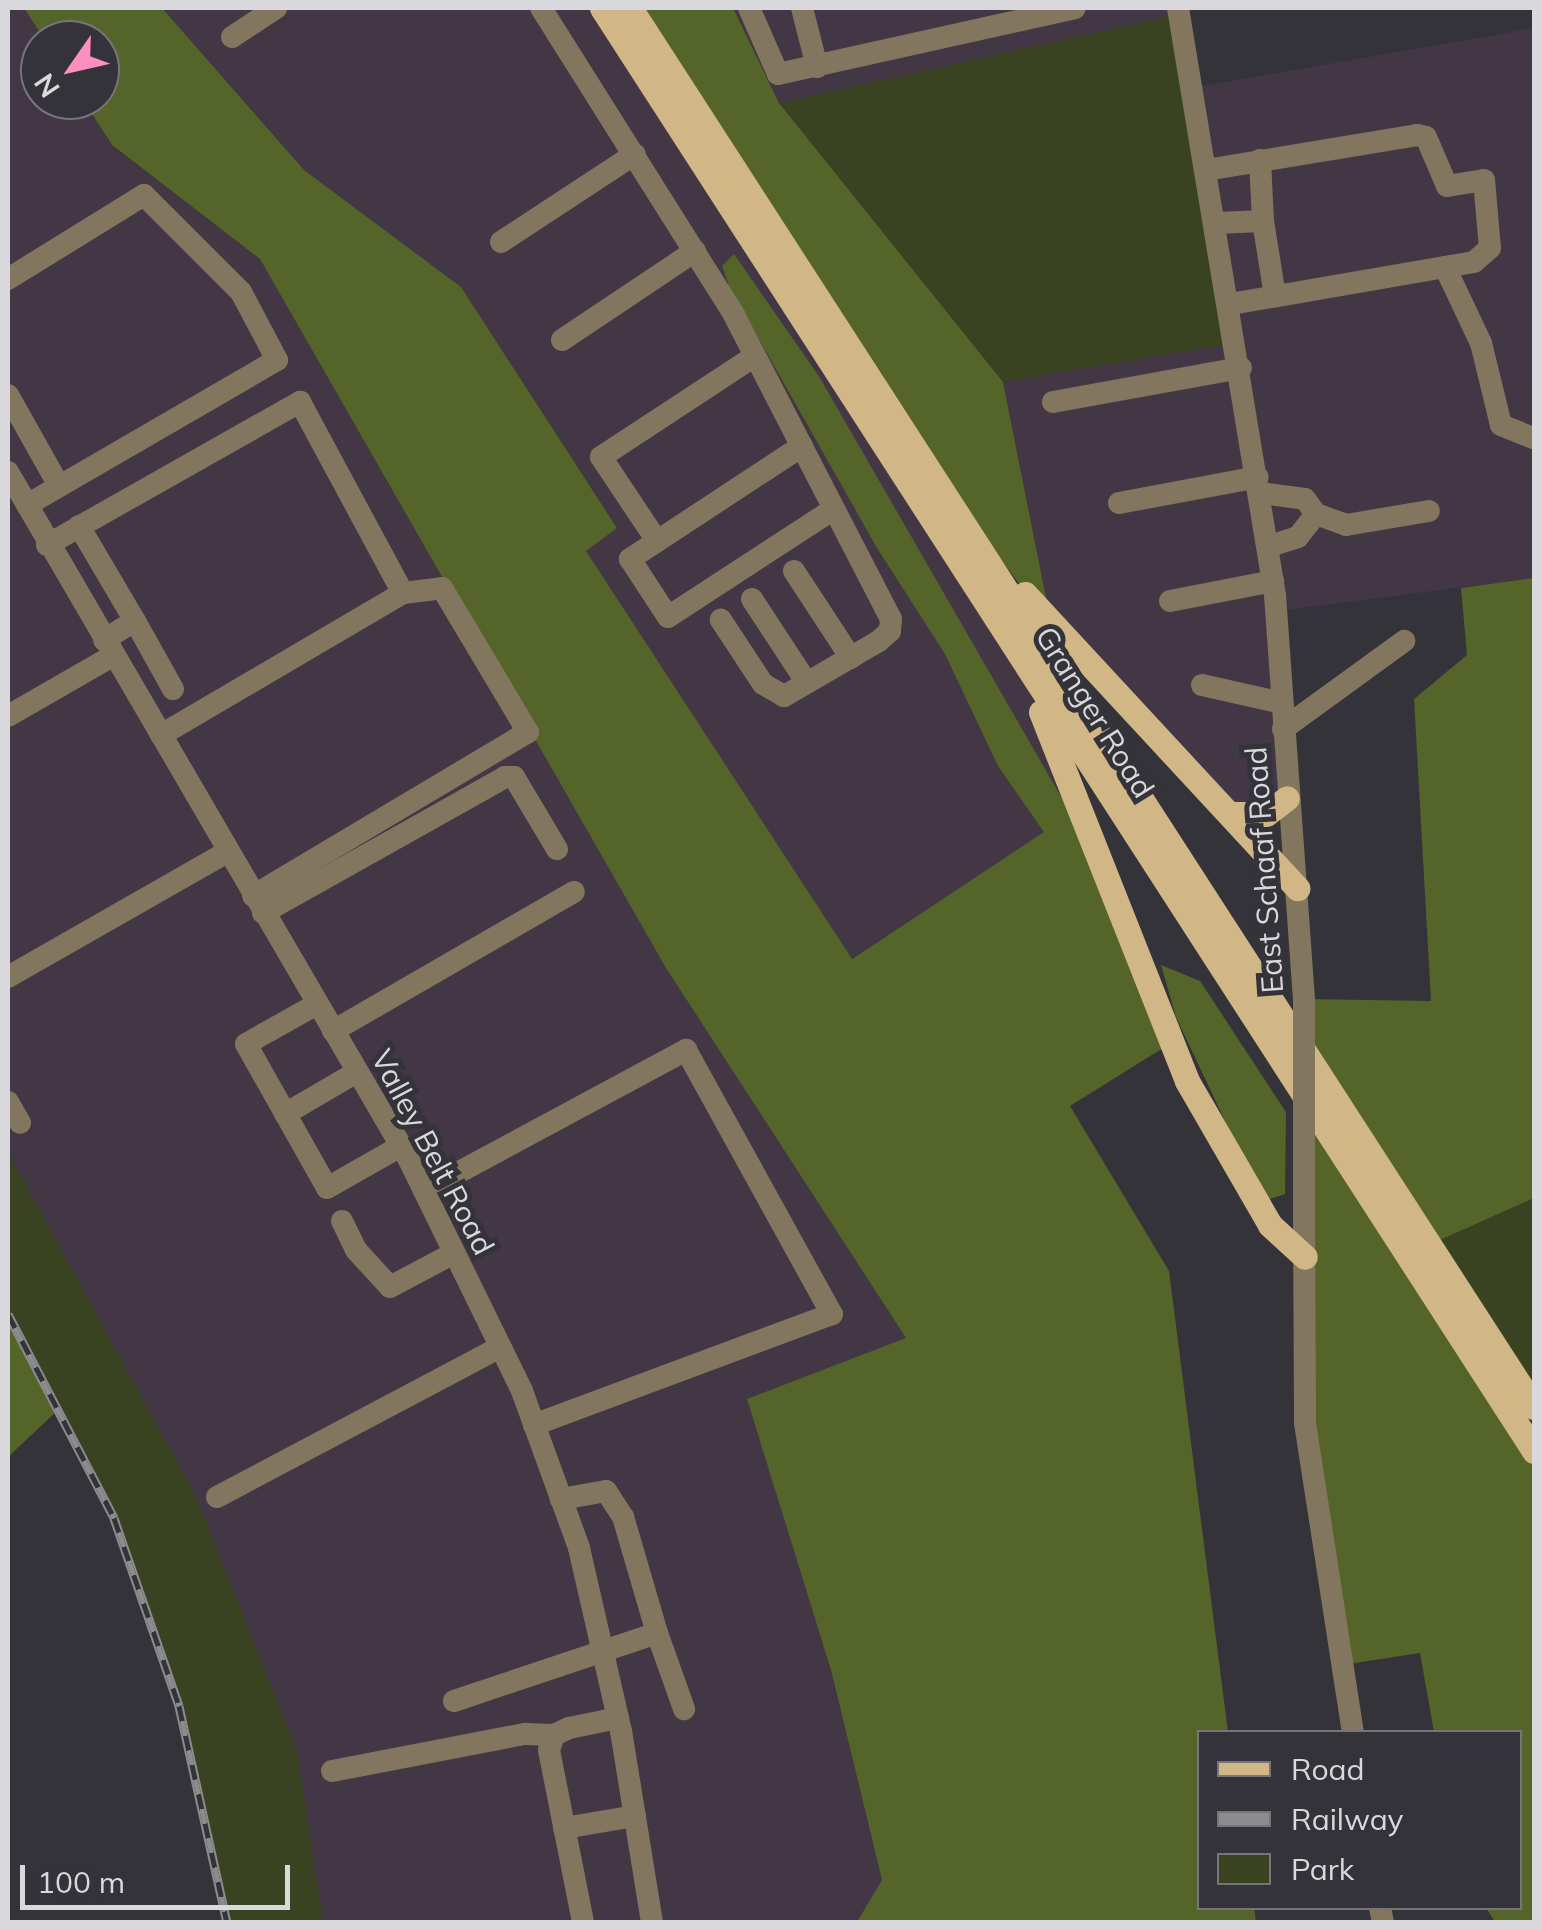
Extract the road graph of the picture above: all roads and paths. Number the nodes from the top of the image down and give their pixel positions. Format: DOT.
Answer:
graph roads {
  1 [pos="276,8"];
  2 [pos="542,8"];
  3 [pos="602,8"];
  4 [pos="630,8"];
  5 [pos="749,8"];
  6 [pos="802,8"];
  7 [pos="1074,8"];
  8 [pos="1178,8"];
  9 [pos="232,37"];
  10 [pos="817,67"];
  11 [pos="634,154"];
  12 [pos="1260,160"];
  13 [pos="1206,170"];
  14 [pos="1263,220"];
  15 [pos="1216,223"];
  16 [pos="501,242"];
  17 [pos="695,251"];
  18 [pos="1445,267"];
  19 [pos="8,279"];
  20 [pos="1275,296"];
  21 [pos="1230,304"];
  22 [pos="562,340"];
  23 [pos="753,357"];
  24 [pos="1241,368"];
  25 [pos="8,395"];
  26 [pos="1053,402"];
  27 [pos="897,420"];
  28 [pos="1534,438"];
  29 [pos="802,446"];
  30 [pos="8,472"];
  31 [pos="1259,485"];
  32 [pos="59,486"];
  33 [pos="1119,503"];
  34 [pos="27,505"];
  35 [pos="832,510"];
  36 [pos="1429,511"];
  37 [pos="1316,514"];
  38 [pos="80,526"];
  39 [pos="657,541"];
  40 [pos="47,545"];
  41 [pos="1268,546"];
  42 [pos="794,572"];
  43 [pos="1273,581"];
  44 [pos="403,593"];
  45 [pos="752,600"];
  46 [pos="1170,601"];
  47 [pos="990,608"];
  48 [pos="721,620"];
  49 [pos="135,621"];
  50 [pos="1404,641"];
  51 [pos="109,648"];
  52 [pos="851,658"];
  53 [pos="806,684"];
  54 [pos="1202,685"];
  55 [pos="173,689"];
  56 [pos="1282,703"];
  57 [pos="8,716"];
  58 [pos="1283,729"];
  59 [pos="161,734"];
  60 [pos="1287,798"];
  61 [pos="1230,814"];
  62 [pos="557,849"];
  63 [pos="227,852"];
  64 [pos="1296,888"];
  65 [pos="574,892"];
  66 [pos="258,904"];
  67 [pos="8,977"];
  68 [pos="317,1004"];
  69 [pos="333,1031"];
  70 [pos="357,1072"];
  71 [pos="8,1102"];
  72 [pos="286,1114"];
  73 [pos="20,1123"];
  74 [pos="401,1146"];
  75 [pos="424,1191"];
  76 [pos="342,1221"];
  77 [pos="454,1253"];
  78 [pos="1304,1257"];
  79 [pos="500,1347"];
  80 [pos="1534,1408"];
  81 [pos="534,1426"];
  82 [pos="1534,1451"];
  83 [pos="217,1497"];
  84 [pos="561,1499"];
  85 [pos="657,1633"];
  86 [pos="603,1652"];
  87 [pos="454,1700"];
  88 [pos="684,1708"];
  89 [pos="618,1718"];
  90 [pos="1353,1730"];
  91 [pos="554,1735"];
  92 [pos="332,1771"];
  93 [pos="635,1816"];
  94 [pos="564,1828"];
  95 [pos="583,1922"];
  96 [pos="652,1922"];
  1 -- 9 [label="street"];
  2 -- 11 [label="street"];
  3 -- 47 [label="main road, Granger Road"];
  4 -- 27 [label="main road, Granger Road"];
  5 -- 10 [label="street"];
  6 -- 10 [label="street"];
  7 -- 10 [label="street"];
  8 -- 13 [label="street, East Schaaf Road"];
  11 -- 16 [label="street"];
  11 -- 17 [label="street"];
  12 -- 13 [label="street"];
  12 -- 14 [label="street"];
  12 -- 18 [label="street"];
  13 -- 15 [label="street, East Schaaf Road"];
  14 -- 15 [label="street"];
  14 -- 20 [label="street"];
  15 -- 21 [label="street, East Schaaf Road"];
  17 -- 22 [label="street"];
  17 -- 23 [label="street"];
  18 -- 20 [label="street"];
  18 -- 28 [label="street"];
  19 -- 32 [label="street"];
  20 -- 21 [label="street"];
  21 -- 24 [label="street, East Schaaf Road"];
  23 -- 29 [label="street"];
  23 -- 39 [label="street"];
  24 -- 26 [label="street"];
  24 -- 31 [label="street, East Schaaf Road"];
  25 -- 32 [label="street"];
  27 -- 61 [label="main road"];
  27 -- 80 [label="main road, Granger Road"];
  29 -- 35 [label="street"];
  29 -- 39 [label="street"];
  30 -- 34 [label="street, Valley Belt Road"];
  31 -- 33 [label="street"];
  31 -- 37 [label="street"];
  31 -- 41 [label="street, East Schaaf Road"];
  32 -- 34 [label="street"];
  34 -- 40 [label="street, Valley Belt Road"];
  35 -- 39 [label="street"];
  35 -- 52 [label="street"];
  36 -- 37 [label="street"];
  37 -- 41 [label="street"];
  38 -- 40 [label="street"];
  38 -- 44 [label="street"];
  38 -- 49 [label="street"];
  40 -- 51 [label="street, Valley Belt Road"];
  41 -- 43 [label="street, East Schaaf Road"];
  42 -- 52 [label="street"];
  43 -- 46 [label="street"];
  43 -- 56 [label="street, East Schaaf Road"];
  44 -- 59 [label="street"];
  44 -- 66 [label="street"];
  45 -- 53 [label="street"];
  47 -- 78 [label="main road"];
  47 -- 82 [label="main road, Granger Road"];
  48 -- 53 [label="street"];
  49 -- 51 [label="street"];
  49 -- 55 [label="street"];
  50 -- 58 [label="street"];
  51 -- 57 [label="street"];
  51 -- 59 [label="street, Valley Belt Road"];
  52 -- 53 [label="street"];
  54 -- 56 [label="street"];
  56 -- 58 [label="street, East Schaaf Road"];
  58 -- 60 [label="street, East Schaaf Road"];
  59 -- 63 [label="street, Valley Belt Road"];
  60 -- 61 [label="main road"];
  60 -- 64 [label="street, East Schaaf Road"];
  61 -- 64 [label="main road"];
  62 -- 66 [label="street"];
  63 -- 66 [label="street, Valley Belt Road"];
  63 -- 67 [label="street"];
  64 -- 78 [label="street, East Schaaf Road, bridge"];
  65 -- 69 [label="street"];
  66 -- 68 [label="street, Valley Belt Road"];
  68 -- 69 [label="street, Valley Belt Road"];
  68 -- 72 [label="street"];
  69 -- 70 [label="street, Valley Belt Road"];
  70 -- 72 [label="street"];
  70 -- 74 [label="street, Valley Belt Road"];
  71 -- 73 [label="street"];
  72 -- 74 [label="street"];
  74 -- 75 [label="street, Valley Belt Road"];
  75 -- 77 [label="street, Valley Belt Road"];
  75 -- 81 [label="street"];
  76 -- 77 [label="street"];
  77 -- 79 [label="street, Valley Belt Road"];
  78 -- 90 [label="street, East Schaaf Road"];
  79 -- 81 [label="street, Valley Belt Road"];
  79 -- 83 [label="street"];
  81 -- 84 [label="street, Valley Belt Road"];
  84 -- 85 [label="street"];
  84 -- 86 [label="street, Valley Belt Road"];
  85 -- 86 [label="street"];
  85 -- 88 [label="street"];
  86 -- 87 [label="street"];
  86 -- 89 [label="street, Valley Belt Road"];
  89 -- 91 [label="street"];
  89 -- 93 [label="street, Valley Belt Road"];
  91 -- 92 [label="street"];
  91 -- 94 [label="street"];
  93 -- 94 [label="street"];
  93 -- 96 [label="street, Valley Belt Road"];
  94 -- 95 [label="street"];
}
